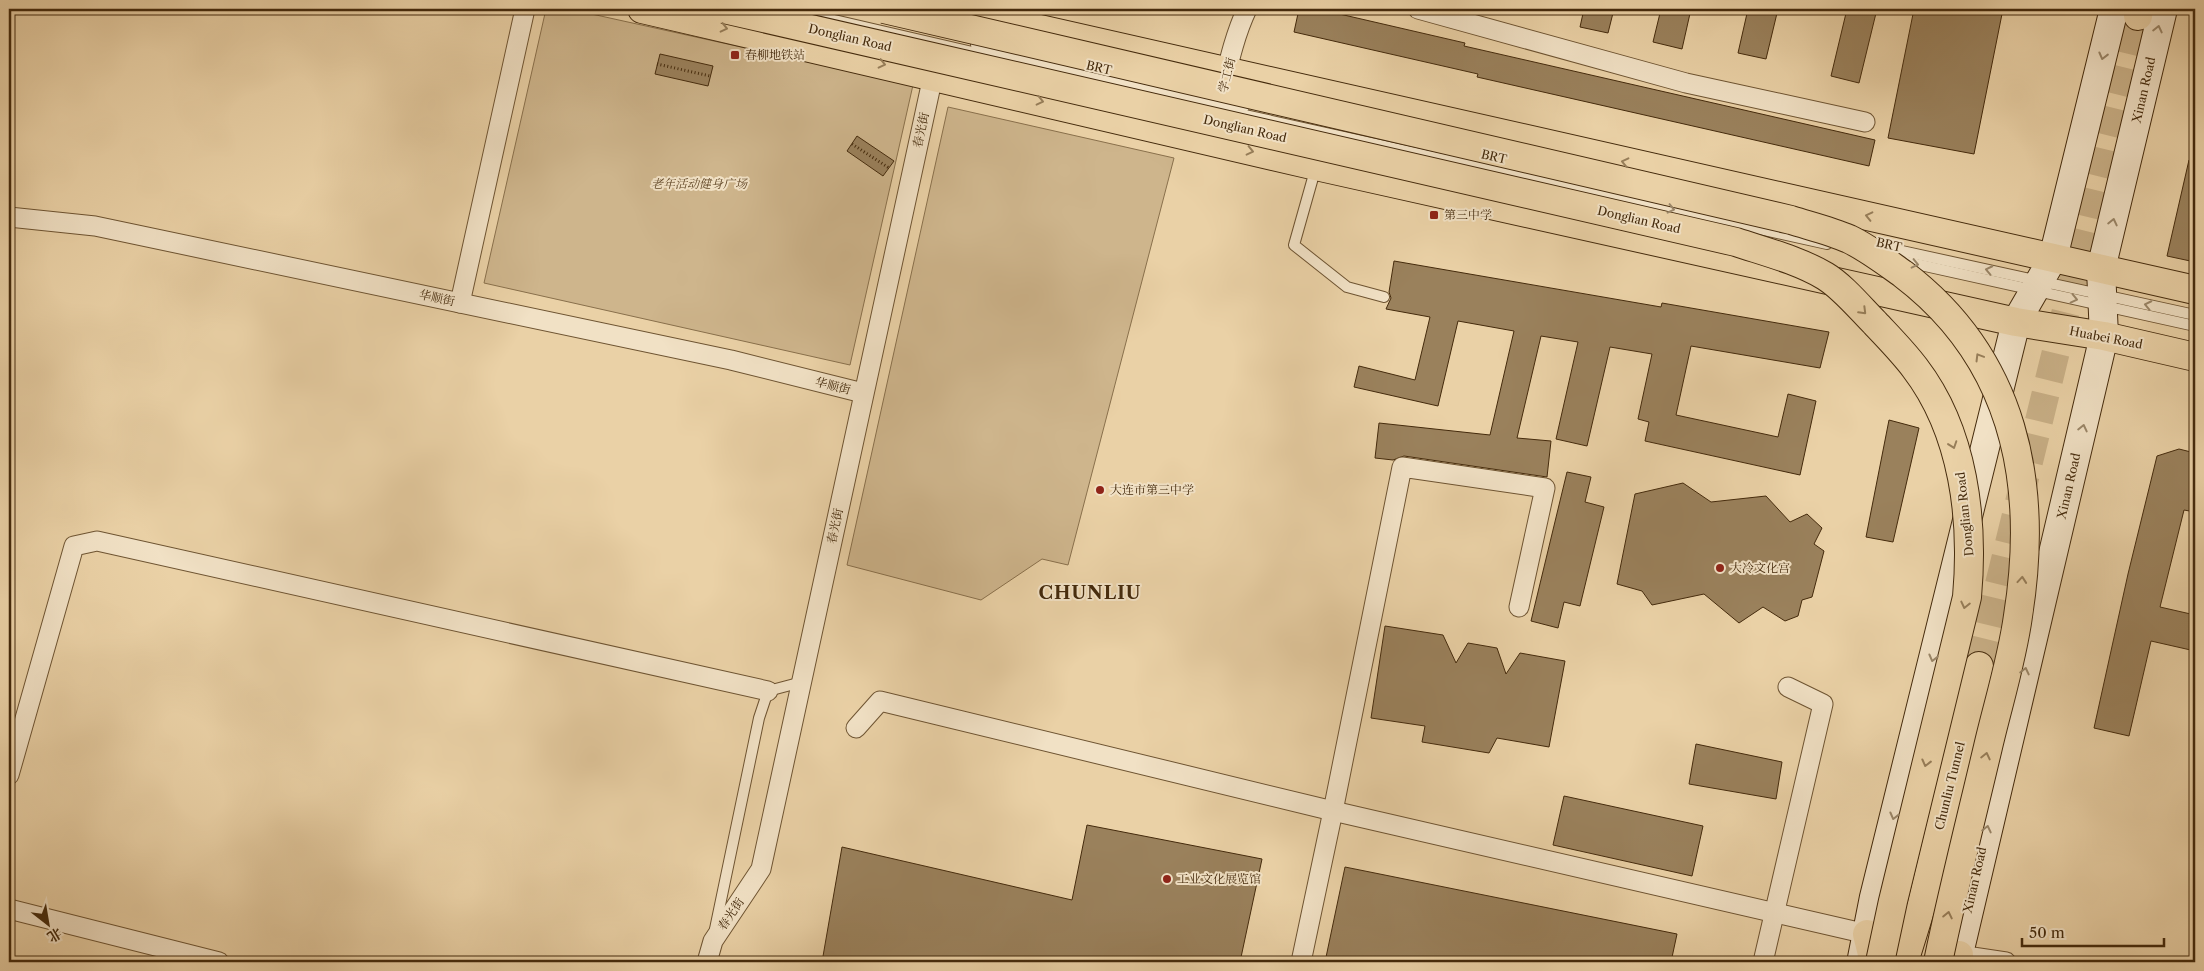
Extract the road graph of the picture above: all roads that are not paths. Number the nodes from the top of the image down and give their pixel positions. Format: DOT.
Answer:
graph roads {
  1 [pos="525,9"];
  2 [pos="642,9"];
  3 [pos="724,9"];
  4 [pos="787,9"];
  5 [pos="817,9"];
  6 [pos="884,9"];
  7 [pos="951,9"];
  8 [pos="1247,9"];
  9 [pos="1418,9"];
  10 [pos="2163,9"];
  11 [pos="2131,11"];
  12 [pos="1228,72"];
  13 [pos="933,76"];
  14 [pos="1220,105"];
  15 [pos="1865,122"];
  16 [pos="1208,141"];
  17 [pos="1316,166"];
  18 [pos="9,217"];
  19 [pos="2042,277"];
  20 [pos="2102,290"];
  21 [pos="2195,290"];
  22 [pos="1384,297"];
  23 [pos="460,303"];
  24 [pos="2195,315"];
  25 [pos="2016,322"];
  26 [pos="2195,326"];
  27 [pos="2104,336"];
  28 [pos="2195,357"];
  29 [pos="864,393"];
  30 [pos="1519,607"];
  31 [pos="1979,666"];
  32 [pos="802,682"];
  33 [pos="1788,687"];
  34 [pos="768,690"];
  35 [pos="856,728"];
  36 [pos="9,775"];
  37 [pos="1333,811"];
  38 [pos="1921,907"];
  39 [pos="9,909"];
  40 [pos="1775,913"];
  41 [pos="1867,934"];
  42 [pos="713,941"];
  43 [pos="1952,960"];
  44 [pos="219,962"];
  45 [pos="707,962"];
  46 [pos="1301,962"];
  47 [pos="1763,962"];
  48 [pos="1861,962"];
  49 [pos="1874,962"];
  50 [pos="1880,962"];
  51 [pos="1904,962"];
  52 [pos="1914,962"];
  53 [pos="2006,962"];
  1 -- 23 [label="street"];
  2 -- 13 [label="main road, Huabei Road, one-way"];
  3 -- 50 [label="main road, Donglian Road, one-way, bridge"];
  4 -- 14 [label="lane, BRT"];
  5 -- 14 [label="lane, BRT"];
  43 -- 6 [label="main road, one-way, bridge"];
  7 -- 12 [label="main road"];
  8 -- 12 [label="street, 学工街"];
  9 -- 15 [label="street"];
  20 -- 10 [label="main road, Xinan Road, one-way"];
  11 -- 19 [label="main road, one-way"];
  12 -- 14 [label="street, 学工街"];
  19 -- 12 [label="main road, one-way"];
  13 -- 16 [label="main road, Huabei Road, one-way"];
  13 -- 29 [label="street, 春光街"];
  14 -- 16 [label="street, 学工街"];
  14 -- 19 [label="lane, BRT"];
  16 -- 17 [label="main road, Huabei Road, one-way"];
  17 -- 22 [label="lane"];
  17 -- 25 [label="main road, Huabei Road"];
  18 -- 23 [label="street, 华顺街"];
  19 -- 20 [label="main road"];
  19 -- 20 [label="lane, BRT, one-way"];
  19 -- 25 [label="main road"];
  20 -- 21 [label="main road"];
  24 -- 20 [label="lane, BRT, one-way"];
  20 -- 26 [label="lane, BRT"];
  20 -- 27 [label="main road, Xinan Road"];
  23 -- 29 [label="street, 华顺街"];
  25 -- 27 [label="main road, Huabei Road"];
  25 -- 41 [label="main road, one-way"];
  27 -- 28 [label="main road, Huabei Road"];
  43 -- 27 [label="main road, Xinan Road, one-way"];
  29 -- 32 [label="street, 春光街"];
  30 -- 37 [label="street"];
  31 -- 38 [label="main road, Chunliu Tunnel"];
  32 -- 34 [label="lane"];
  32 -- 42 [label="street, 春光街"];
  33 -- 40 [label="street"];
  34 -- 36 [label="street"];
  34 -- 42 [label="lane"];
  35 -- 37 [label="street"];
  37 -- 40 [label="street"];
  37 -- 46 [label="street"];
  38 -- 51 [label="main road"];
  38 -- 52 [label="main road"];
  39 -- 44 [label="street"];
  40 -- 41 [label="street"];
  40 -- 47 [label="street"];
  41 -- 48 [label="main road"];
  41 -- 49 [label="main road"];
  42 -- 45 [label="street, 春光街"];
  43 -- 53 [label="street"];
}
